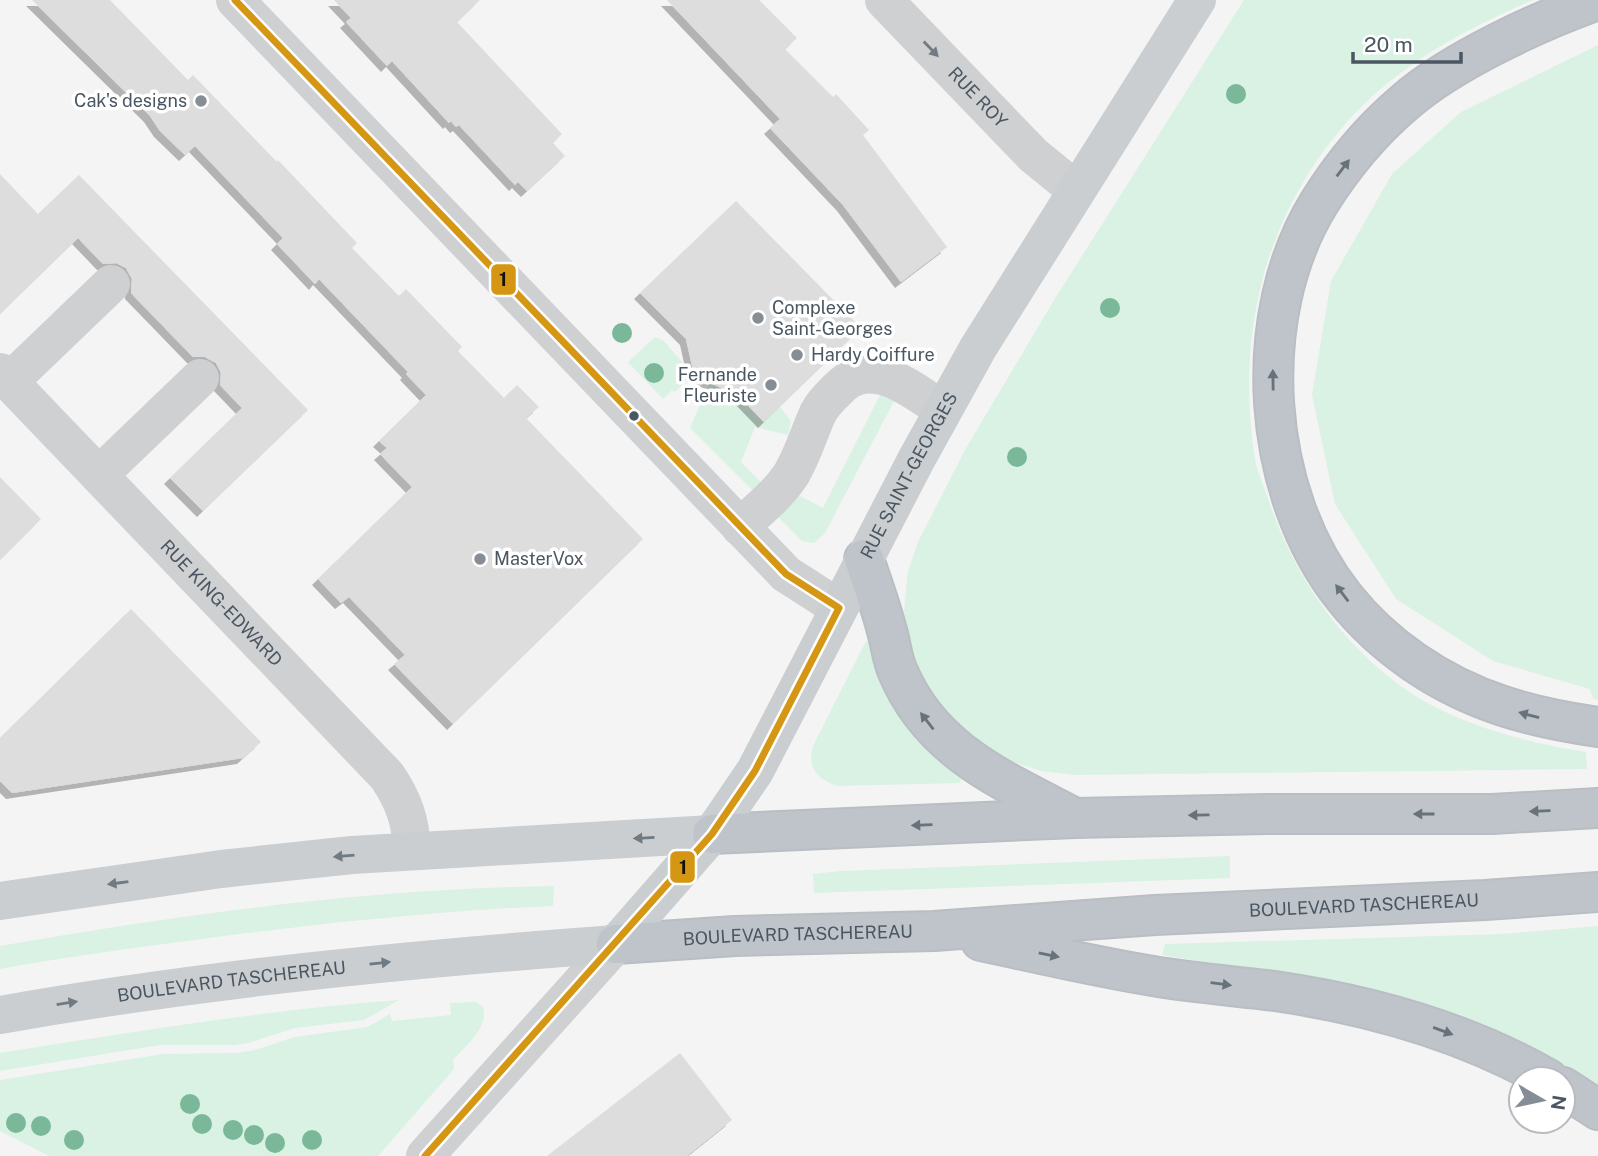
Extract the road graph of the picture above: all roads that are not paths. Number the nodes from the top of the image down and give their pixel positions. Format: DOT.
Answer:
graph roads {
  1 [pos="235,0"];
  2 [pos="884,0"];
  3 [pos="1196,0"];
  4 [pos="1598,0"];
  5 [pos="1076,190"];
  6 [pos="111,284"];
  7 [pos="5,377"];
  8 [pos="200,378"];
  9 [pos="943,410"];
  10 [pos="99,475"];
  11 [pos="740,527"];
  12 [pos="864,559"];
  13 [pos="839,608"];
  14 [pos="1598,727"];
  15 [pos="1598,808"];
  16 [pos="1075,818"];
  17 [pos="712,834"];
  18 [pos="412,851"];
  19 [pos="1598,892"];
  20 [pos="0,901"];
  21 [pos="934,931"];
  22 [pos="616,944"];
  23 [pos="0,1015"];
  24 [pos="1521,1065"];
  25 [pos="1577,1096"];
  26 [pos="1598,1110"];
  27 [pos="425,1156"];
  1 -- 11 [label="street"];
  2 -- 5 [label="street, RUE ROY, one-way"];
  3 -- 5 [label="main road, RUE SAINT-GEORGES"];
  14 -- 4 [label="highway, one-way"];
  5 -- 9 [label="main road, RUE SAINT-GEORGES"];
  6 -- 7 [label="street"];
  7 -- 10 [label="street, RUE KING-EDWARD"];
  8 -- 10 [label="street"];
  9 -- 11 [label="street"];
  9 -- 12 [label="main road, RUE SAINT-GEORGES"];
  10 -- 18 [label="street, RUE KING-EDWARD"];
  11 -- 13 [label="street"];
  12 -- 13 [label="main road, RUE SAINT-GEORGES"];
  16 -- 12 [label="highway, one-way"];
  13 -- 17 [label="main road, RUE SAINT-GEORGES"];
  15 -- 16 [label="highway, one-way"];
  16 -- 17 [label="highway, one-way"];
  17 -- 18 [label="main road, one-way"];
  17 -- 22 [label="main road, RUE SAINT-GEORGES"];
  18 -- 20 [label="main road, one-way"];
  19 -- 21 [label="highway, BOULEVARD TASCHEREAU"];
  21 -- 22 [label="highway, BOULEVARD TASCHEREAU"];
  21 -- 24 [label="highway, one-way"];
  23 -- 22 [label="main road, BOULEVARD TASCHEREAU, one-way"];
  22 -- 27 [label="street"];
  25 -- 26 [label="highway"];
}
